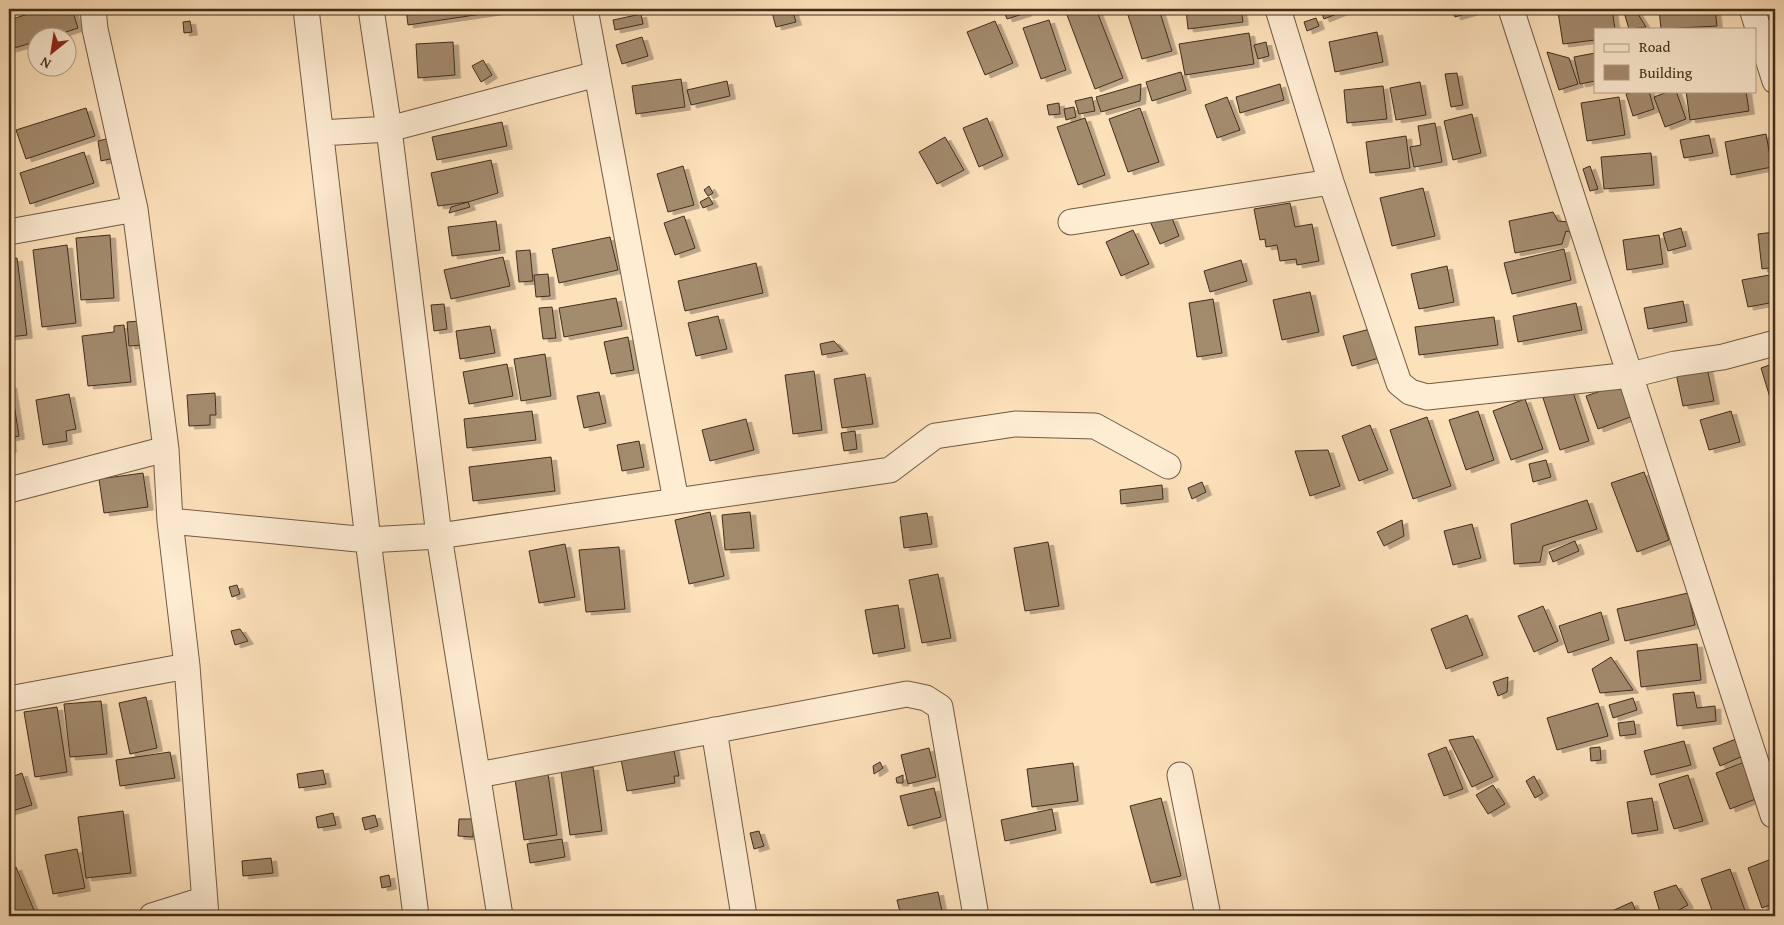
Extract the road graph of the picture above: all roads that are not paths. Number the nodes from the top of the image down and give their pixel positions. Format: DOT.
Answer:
graph roads {
  1 [pos="93,9"];
  2 [pos="306,9"];
  3 [pos="372,9"];
  4 [pos="585,9"];
  5 [pos="1278,9"];
  6 [pos="1511,9"];
  7 [pos="1752,9"];
  8 [pos="597,74"];
  9 [pos="1775,81"];
  10 [pos="389,130"];
  11 [pos="321,133"];
  12 [pos="1331,182"];
  13 [pos="136,209"];
  14 [pos="1070,222"];
  15 [pos="9,232"];
  16 [pos="1775,343"];
  17 [pos="1631,375"];
  18 [pos="166,450"];
  19 [pos="1168,466"];
  20 [pos="9,490"];
  21 [pos="676,501"];
  22 [pos="170,521"];
  23 [pos="439,536"];
  24 [pos="368,540"];
  25 [pos="187,666"];
  26 [pos="9,699"];
  27 [pos="714,730"];
  28 [pos="478,775"];
  29 [pos="1180,775"];
  30 [pos="1773,815"];
  31 [pos="205,908"];
  32 [pos="152,916"];
  33 [pos="416,916"];
  34 [pos="500,916"];
  35 [pos="744,916"];
  36 [pos="976,916"];
  37 [pos="1208,916"];
  1 -- 13 [label="street"];
  2 -- 11 [label="street"];
  3 -- 10 [label="street"];
  4 -- 8 [label="street"];
  5 -- 12 [label="street"];
  6 -- 17 [label="street"];
  7 -- 9 [label="street"];
  8 -- 10 [label="street"];
  8 -- 21 [label="street"];
  10 -- 11 [label="street"];
  10 -- 23 [label="street"];
  11 -- 24 [label="street"];
  12 -- 14 [label="street"];
  12 -- 17 [label="street"];
  13 -- 15 [label="street"];
  13 -- 18 [label="street"];
  16 -- 17 [label="street"];
  17 -- 30 [label="street"];
  18 -- 20 [label="street"];
  18 -- 22 [label="street"];
  19 -- 21 [label="street"];
  21 -- 23 [label="street"];
  22 -- 24 [label="street"];
  22 -- 25 [label="street"];
  23 -- 24 [label="street"];
  23 -- 28 [label="street"];
  24 -- 33 [label="street"];
  25 -- 26 [label="street"];
  25 -- 31 [label="street"];
  27 -- 28 [label="street"];
  27 -- 35 [label="street"];
  27 -- 36 [label="street"];
  28 -- 34 [label="street"];
  29 -- 37 [label="street"];
  31 -- 32 [label="street"];
}
